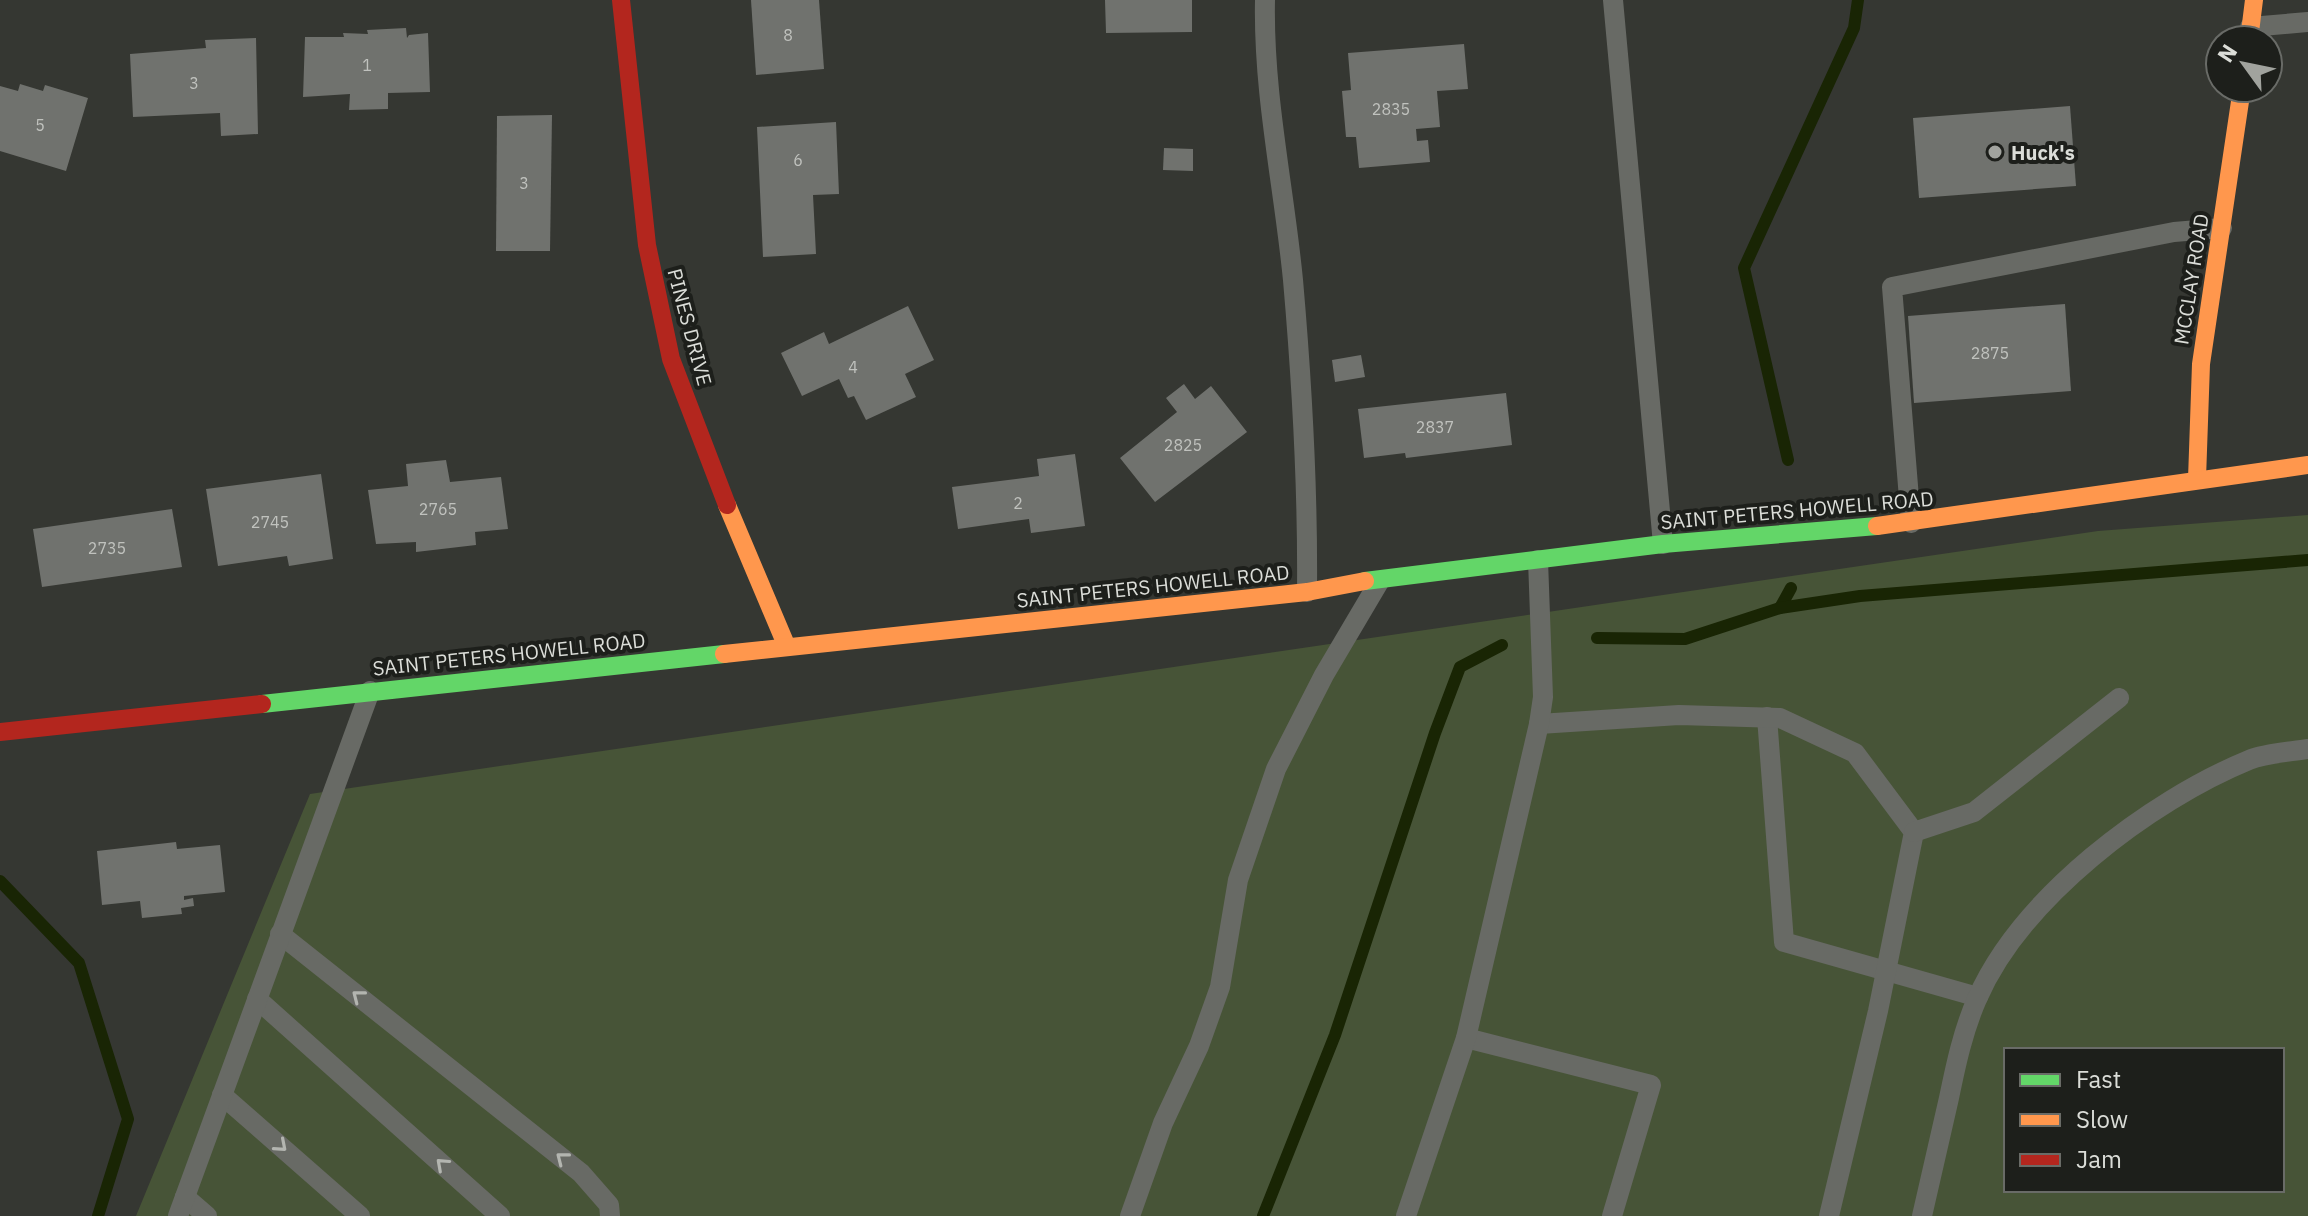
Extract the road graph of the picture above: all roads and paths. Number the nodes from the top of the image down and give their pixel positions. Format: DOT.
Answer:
graph roads {
  1 [pos="621,0"];
  2 [pos="1265,0"];
  3 [pos="1613,0"];
  4 [pos="2254,0"];
  5 [pos="2308,22"];
  6 [pos="2251,24"];
  7 [pos="2284,27"];
  8 [pos="2240,104"];
  9 [pos="2222,228"];
  10 [pos="2308,465"];
  11 [pos="2197,479"];
  12 [pos="1911,523"];
  13 [pos="1663,544"];
  14 [pos="1538,560"];
  15 [pos="1381,578"];
  16 [pos="1307,592"];
  17 [pos="787,647"];
  18 [pos="370,691"];
  19 [pos="2119,698"];
  20 [pos="1767,717"];
  21 [pos="1539,724"];
  22 [pos="0,732"];
  23 [pos="2308,749"];
  24 [pos="1914,832"];
  25 [pos="280,934"];
  26 [pos="1886,971"];
  27 [pos="1978,997"];
  28 [pos="257,999"];
  29 [pos="1466,1038"];
  30 [pos="222,1095"];
  31 [pos="182,1206"];
  32 [pos="207,1216"];
  33 [pos="360,1216"];
  34 [pos="500,1216"];
  35 [pos="610,1216"];
  36 [pos="1130,1216"];
  37 [pos="1406,1216"];
  38 [pos="1612,1216"];
  39 [pos="1829,1216"];
  40 [pos="1922,1216"];
  1 -- 17 [label="main road, PINES DRIVE"];
  2 -- 16 [label="lane"];
  3 -- 13 [label="lane"];
  4 -- 6 [label="main road"];
  5 -- 7 [label="lane"];
  8 -- 9 [label="main road, MCCLAY ROAD"];
  9 -- 11 [label="main road, MCCLAY ROAD"];
  9 -- 12 [label="lane"];
  10 -- 11 [label="main road, SAINT PETERS HOWELL ROAD"];
  11 -- 12 [label="main road, SAINT PETERS HOWELL ROAD"];
  12 -- 13 [label="main road, SAINT PETERS HOWELL ROAD"];
  13 -- 14 [label="main road, SAINT PETERS HOWELL ROAD"];
  14 -- 15 [label="main road, SAINT PETERS HOWELL ROAD"];
  14 -- 21 [label="lane"];
  15 -- 16 [label="main road, SAINT PETERS HOWELL ROAD"];
  15 -- 36 [label="lane"];
  16 -- 17 [label="main road, SAINT PETERS HOWELL ROAD"];
  17 -- 18 [label="main road, SAINT PETERS HOWELL ROAD"];
  18 -- 22 [label="main road, SAINT PETERS HOWELL ROAD"];
  18 -- 25 [label="lane"];
  19 -- 24 [label="lane"];
  20 -- 21 [label="lane"];
  20 -- 24 [label="lane"];
  20 -- 26 [label="lane"];
  21 -- 29 [label="lane"];
  23 -- 27 [label="lane"];
  24 -- 26 [label="lane"];
  25 -- 28 [label="lane"];
  35 -- 25 [label="lane, one-way"];
  26 -- 27 [label="lane"];
  26 -- 39 [label="lane"];
  27 -- 40 [label="lane"];
  28 -- 30 [label="lane"];
  34 -- 28 [label="lane, one-way"];
  29 -- 37 [label="lane"];
  29 -- 38 [label="lane"];
  30 -- 31 [label="lane"];
  30 -- 33 [label="lane, one-way"];
  31 -- 32 [label="lane"];
}
